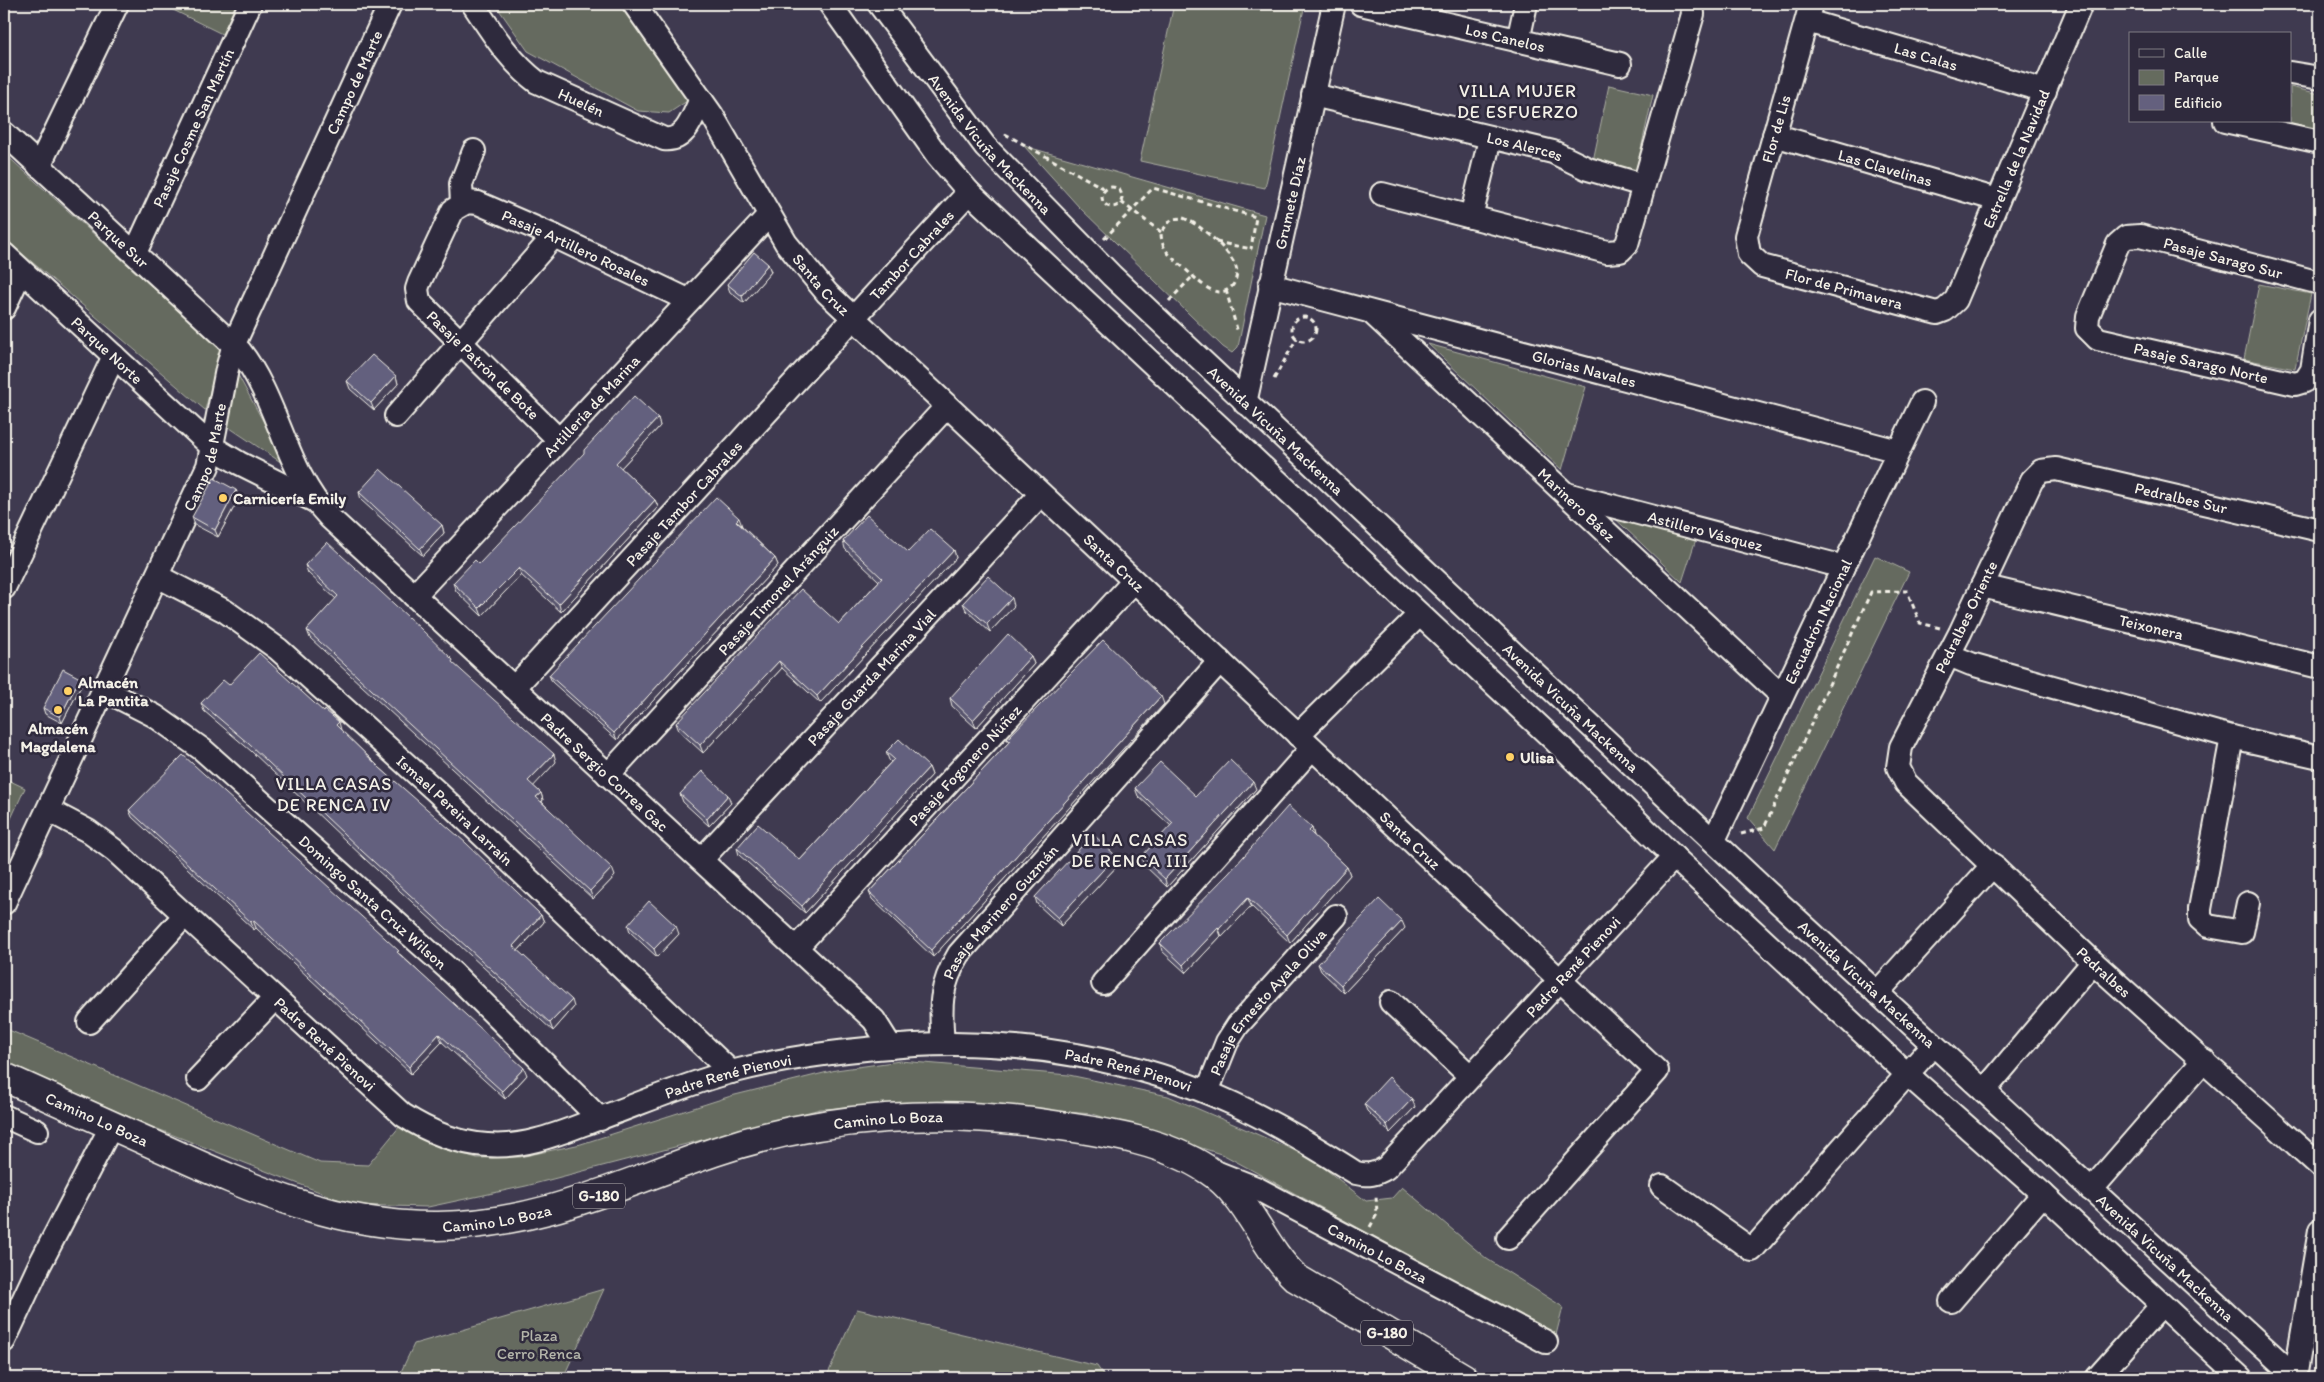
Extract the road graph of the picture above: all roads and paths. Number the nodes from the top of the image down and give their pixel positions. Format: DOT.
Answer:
graph roads {
  1 [pos="116,4"];
  2 [pos="250,4"];
  3 [pos="390,4"];
  4 [pos="473,4"];
  5 [pos="634,4"];
  6 [pos="830,4"];
  7 [pos="879,4"];
  8 [pos="1334,4"];
  9 [pos="1361,4"];
  10 [pos="1526,4"];
  11 [pos="1692,4"];
  12 [pos="2081,4"];
  13 [pos="1809,12"];
  14 [pos="1518,41"];
  15 [pos="1620,64"];
  16 [pos="2292,72"];
  17 [pos="2320,78"];
  18 [pos="2045,91"];
  19 [pos="1313,95"];
  20 [pos="701,99"];
  21 [pos="2230,122"];
  22 [pos="4,133"];
  23 [pos="1774,134"];
  24 [pos="1490,139"];
  25 [pos="2320,142"];
  26 [pos="985,146"];
  27 [pos="474,151"];
  28 [pos="39,166"];
  29 [pos="1643,185"];
  30 [pos="1106,189"];
  31 [pos="969,192"];
  32 [pos="1382,194"];
  33 [pos="1998,200"];
  34 [pos="1121,202"];
  35 [pos="462,203"];
  36 [pos="1133,210"];
  37 [pos="769,215"];
  38 [pos="1471,217"];
  39 [pos="1162,232"];
  40 [pos="554,236"];
  41 [pos="1216,242"];
  42 [pos="1252,249"];
  43 [pos="135,253"];
  44 [pos="1088,253"];
  45 [pos="4,254"];
  46 [pos="1749,254"];
  47 [pos="1277,255"];
  48 [pos="21,270"];
  49 [pos="1193,276"];
  50 [pos="2320,283"];
  51 [pos="1270,285"];
  52 [pos="688,300"];
  53 [pos="4,308"];
  54 [pos="1945,310"];
  55 [pos="1371,312"];
  56 [pos="1152,315"];
  57 [pos="853,318"];
  58 [pos="2320,320"];
  59 [pos="1311,338"];
  60 [pos="2098,338"];
  61 [pos="460,343"];
  62 [pos="234,344"];
  63 [pos="114,356"];
  64 [pos="1922,402"];
  65 [pos="1245,403"];
  66 [pos="947,406"];
  67 [pos="396,416"];
  68 [pos="559,440"];
  69 [pos="212,447"];
  70 [pos="1898,452"];
  71 [pos="2041,471"];
  72 [pos="1041,494"];
  73 [pos="1566,494"];
  74 [pos="315,500"];
  75 [pos="2320,530"];
  76 [pos="1844,567"];
  77 [pos="157,576"];
  78 [pos="1134,581"];
  79 [pos="1982,586"];
  80 [pos="4,588"];
  81 [pos="414,596"];
  82 [pos="1419,614"];
  83 [pos="1960,633"];
  84 [pos="1949,654"];
  85 [pos="1220,661"];
  86 [pos="2320,667"];
  87 [pos="514,688"];
  88 [pos="104,690"];
  89 [pos="1782,696"];
  90 [pos="1579,715"];
  91 [pos="2232,737"];
  92 [pos="1554,740"];
  93 [pos="1305,741"];
  94 [pos="2320,757"];
  95 [pos="1898,767"];
  96 [pos="608,774"];
  97 [pos="48,810"];
  98 [pos="1714,840"];
  99 [pos="1674,856"];
  100 [pos="701,860"];
  101 [pos="1993,865"];
  102 [pos="1778,902"];
  103 [pos="2248,903"];
  104 [pos="4,904"];
  105 [pos="185,915"];
  106 [pos="1336,916"];
  107 [pos="1753,930"];
  108 [pos="796,948"];
  109 [pos="2093,962"];
  110 [pos="1560,980"];
  111 [pos="1103,983"];
  112 [pos="1877,993"];
  113 [pos="275,998"];
  114 [pos="1391,1002"];
  115 [pos="90,1022"];
  116 [pos="943,1044"];
  117 [pos="1933,1045"];
  118 [pos="891,1047"];
  119 [pos="2204,1060"];
  120 [pos="731,1072"];
  121 [pos="1908,1075"];
  122 [pos="1470,1076"];
  123 [pos="4,1077"];
  124 [pos="198,1079"];
  125 [pos="1984,1091"];
  126 [pos="1207,1092"];
  127 [pos="4,1116"];
  128 [pos="600,1119"];
  129 [pos="112,1125"];
  130 [pos="38,1131"];
  131 [pos="2320,1166"];
  132 [pos="1208,1169"];
  133 [pos="1372,1174"];
  134 [pos="1662,1186"];
  135 [pos="2091,1190"];
  136 [pos="2043,1194"];
  137 [pos="2320,1230"];
  138 [pos="1508,1238"];
  139 [pos="1359,1243"];
  140 [pos="1951,1302"];
  141 [pos="2162,1305"];
  142 [pos="4,1341"];
  143 [pos="1546,1342"];
  144 [pos="1464,1378"];
  145 [pos="2097,1378"];
  146 [pos="2241,1378"];
  147 [pos="2296,1378"];
  1 -- 28 [label="street"];
  2 -- 43 [label="street, Pasaje Cosme San Martín"];
  3 -- 62 [label="street, Campo de Marte"];
  4 -- 20 [label="street, Huelén"];
  5 -- 20 [label="street, Santa Cruz"];
  6 -- 31 [label="street"];
  7 -- 26 [label="street, Avenida Vicuña Mackenna"];
  8 -- 19 [label="street, Grumete Díaz"];
  9 -- 14 [label="street, Los Canelos"];
  10 -- 14 [label="street"];
  11 -- 29 [label="street"];
  12 -- 18 [label="street, Estrella de la Navidad"];
  13 -- 18 [label="street, Las Calas"];
  13 -- 23 [label="street, Flor de Lis"];
  14 -- 15 [label="street, Los Canelos"];
  16 -- 17 [label="street"];
  18 -- 33 [label="street, Estrella de la Navidad"];
  19 -- 24 [label="street, Los Alerces"];
  19 -- 47 [label="street, Grumete Díaz"];
  20 -- 37 [label="street, Santa Cruz"];
  21 -- 25 [label="street"];
  22 -- 28 [label="street, Parque Sur"];
  23 -- 33 [label="street, Las Clavelinas"];
  23 -- 46 [label="street, Flor de Lis"];
  24 -- 29 [label="street, Los Alerces"];
  24 -- 38 [label="street"];
  26 -- 30 [label="path"];
  26 -- 44 [label="street, Avenida Vicuña Mackenna"];
  27 -- 35 [label="street"];
  28 -- 43 [label="street, Parque Sur"];
  29 -- 38 [label="street"];
  30 -- 34 [label="path"];
  30 -- 34 [label="path"];
  31 -- 57 [label="street, Tambor Cabrales"];
  31 -- 82 [label="street"];
  32 -- 38 [label="street"];
  33 -- 54 [label="street, Estrella de la Navidad"];
  34 -- 36 [label="path"];
  35 -- 40 [label="street, Pasaje Artillero Rosales"];
  35 -- 61 [label="street, Pasaje Patrón de Bote"];
  36 -- 39 [label="path"];
  36 -- 42 [label="path"];
  36 -- 44 [label="path"];
  37 -- 52 [label="street, Artillería de Marina"];
  37 -- 57 [label="street, Santa Cruz"];
  39 -- 41 [label="path"];
  39 -- 49 [label="path"];
  40 -- 52 [label="street, Pasaje Artillero Rosales"];
  40 -- 61 [label="street"];
  41 -- 42 [label="path"];
  41 -- 49 [label="path"];
  42 -- 47 [label="path"];
  43 -- 62 [label="street, Parque Sur"];
  44 -- 56 [label="street, Avenida Vicuña Mackenna"];
  45 -- 48 [label="street, Parque Norte"];
  46 -- 54 [label="street, Flor de Primavera"];
  47 -- 51 [label="street, Grumete Díaz"];
  48 -- 53 [label="street"];
  48 -- 63 [label="street, Parque Norte"];
  49 -- 56 [label="path"];
  50 -- 60 [label="street, Pasaje Sarago Sur"];
  51 -- 55 [label="street, Glorias Navales"];
  51 -- 65 [label="street, Grumete Díaz"];
  52 -- 68 [label="street, Artillería de Marina"];
  55 -- 70 [label="street, Glorias Navales"];
  55 -- 73 [label="street, Marinero Báez"];
  56 -- 65 [label="street, Avenida Vicuña Mackenna"];
  57 -- 66 [label="street, Santa Cruz"];
  57 -- 87 [label="street, Pasaje Tambor Cabrales"];
  58 -- 60 [label="street, Pasaje Sarago Norte"];
  59 -- 59 [label="path"];
  61 -- 67 [label="street"];
  61 -- 68 [label="street, Pasaje Patrón de Bote"];
  62 -- 69 [label="street, Campo de Marte"];
  62 -- 74 [label="street, Padre Sergio Correa Gac"];
  63 -- 69 [label="street, Parque Norte"];
  63 -- 80 [label="street"];
  64 -- 70 [label="street, Escuadrón Nacional"];
  65 -- 90 [label="street, Avenida Vicuña Mackenna"];
  66 -- 72 [label="street, Santa Cruz"];
  66 -- 96 [label="street, Pasaje Timonel Aránguiz"];
  68 -- 81 [label="street, Artillería de Marina"];
  69 -- 74 [label="street, Padre Sergio Correa Gac"];
  69 -- 77 [label="street, Campo de Marte"];
  70 -- 76 [label="street, Escuadrón Nacional"];
  71 -- 75 [label="street, Pedralbes Sur"];
  71 -- 79 [label="street, Pedralbes Oriente"];
  72 -- 78 [label="street, Santa Cruz"];
  72 -- 100 [label="street, Pasaje Guarda Marina Vial"];
  73 -- 76 [label="street, Astillero Vásquez"];
  73 -- 89 [label="street, Marinero Báez"];
  74 -- 81 [label="street, Padre Sergio Correa Gac"];
  76 -- 89 [label="street, Escuadrón Nacional"];
  77 -- 88 [label="street, Campo de Marte"];
  77 -- 120 [label="street, Ismael Pereira Larraín"];
  78 -- 85 [label="street, Santa Cruz"];
  78 -- 108 [label="street, Pasaje Fogonero Núñez"];
  79 -- 83 [label="street, Pedralbes Oriente"];
  79 -- 86 [label="street, Teixonera"];
  81 -- 87 [label="street, Padre Sergio Correa Gac"];
  82 -- 92 [label="street"];
  82 -- 93 [label="street"];
  83 -- 84 [label="street, Pedralbes Oriente"];
  83 -- 98 [label="path"];
  84 -- 91 [label="street"];
  84 -- 95 [label="street, Pedralbes Oriente"];
  85 -- 93 [label="street, Santa Cruz"];
  85 -- 116 [label="street, Pasaje Marinero Guzmán"];
  87 -- 96 [label="street, Padre Sergio Correa Gac"];
  88 -- 97 [label="street, Campo de Marte"];
  88 -- 128 [label="street, Domingo Santa Cruz Wilson"];
  89 -- 98 [label="street, Escuadrón Nacional"];
  90 -- 92 [label="street"];
  90 -- 98 [label="street, Avenida Vicuña Mackenna"];
  91 -- 94 [label="street"];
  91 -- 103 [label="street"];
  92 -- 99 [label="street"];
  93 -- 110 [label="street, Santa Cruz"];
  93 -- 111 [label="street"];
  95 -- 101 [label="street, Pedralbes"];
  96 -- 100 [label="street, Padre Sergio Correa Gac"];
  97 -- 104 [label="street, Campo de Marte"];
  97 -- 105 [label="street, Padre René Pienovi"];
  98 -- 102 [label="street, Avenida Vicuña Mackenna"];
  99 -- 107 [label="street"];
  99 -- 110 [label="street, Padre René Pienovi"];
  100 -- 108 [label="street, Padre Sergio Correa Gac"];
  101 -- 109 [label="street, Pedralbes"];
  101 -- 112 [label="street"];
  102 -- 107 [label="street"];
  102 -- 112 [label="street, Avenida Vicuña Mackenna"];
  105 -- 113 [label="street, Padre René Pienovi"];
  105 -- 115 [label="street"];
  106 -- 126 [label="street, Pasaje Ernesto Ayala Oliva"];
  107 -- 121 [label="street"];
  108 -- 118 [label="street, Padre Sergio Correa Gac"];
  109 -- 119 [label="street, Pedralbes"];
  109 -- 125 [label="street"];
  110 -- 122 [label="street, Padre René Pienovi"];
  110 -- 138 [label="street, Santa Cruz"];
  112 -- 117 [label="street, Avenida Vicuña Mackenna"];
  113 -- 124 [label="street"];
  113 -- 128 [label="street, Padre René Pienovi"];
  114 -- 122 [label="street"];
  116 -- 118 [label="street, Padre René Pienovi"];
  116 -- 126 [label="street, Padre René Pienovi"];
  117 -- 121 [label="street"];
  117 -- 125 [label="street, Avenida Vicuña Mackenna"];
  118 -- 120 [label="street, Padre René Pienovi"];
  119 -- 131 [label="street, Pedralbes"];
  119 -- 135 [label="street"];
  120 -- 128 [label="street, Padre René Pienovi"];
  121 -- 134 [label="street"];
  121 -- 136 [label="street"];
  122 -- 133 [label="street, Padre René Pienovi"];
  123 -- 129 [label="main road, Camino Lo Boza / G-180"];
  125 -- 135 [label="street, Avenida Vicuña Mackenna"];
  126 -- 133 [label="street, Padre René Pienovi"];
  127 -- 130 [label="street"];
  129 -- 132 [label="main road, Camino Lo Boza / G-180"];
  129 -- 142 [label="street"];
  132 -- 139 [label="street, Camino Lo Boza"];
  132 -- 144 [label="main road, Camino Lo Boza / G-180"];
  133 -- 139 [label="path"];
  135 -- 147 [label="street, Avenida Vicuña Mackenna"];
  136 -- 140 [label="street"];
  136 -- 141 [label="street"];
  137 -- 147 [label="street"];
  139 -- 143 [label="street, Camino Lo Boza"];
  141 -- 145 [label="street"];
  141 -- 146 [label="street"];
}
